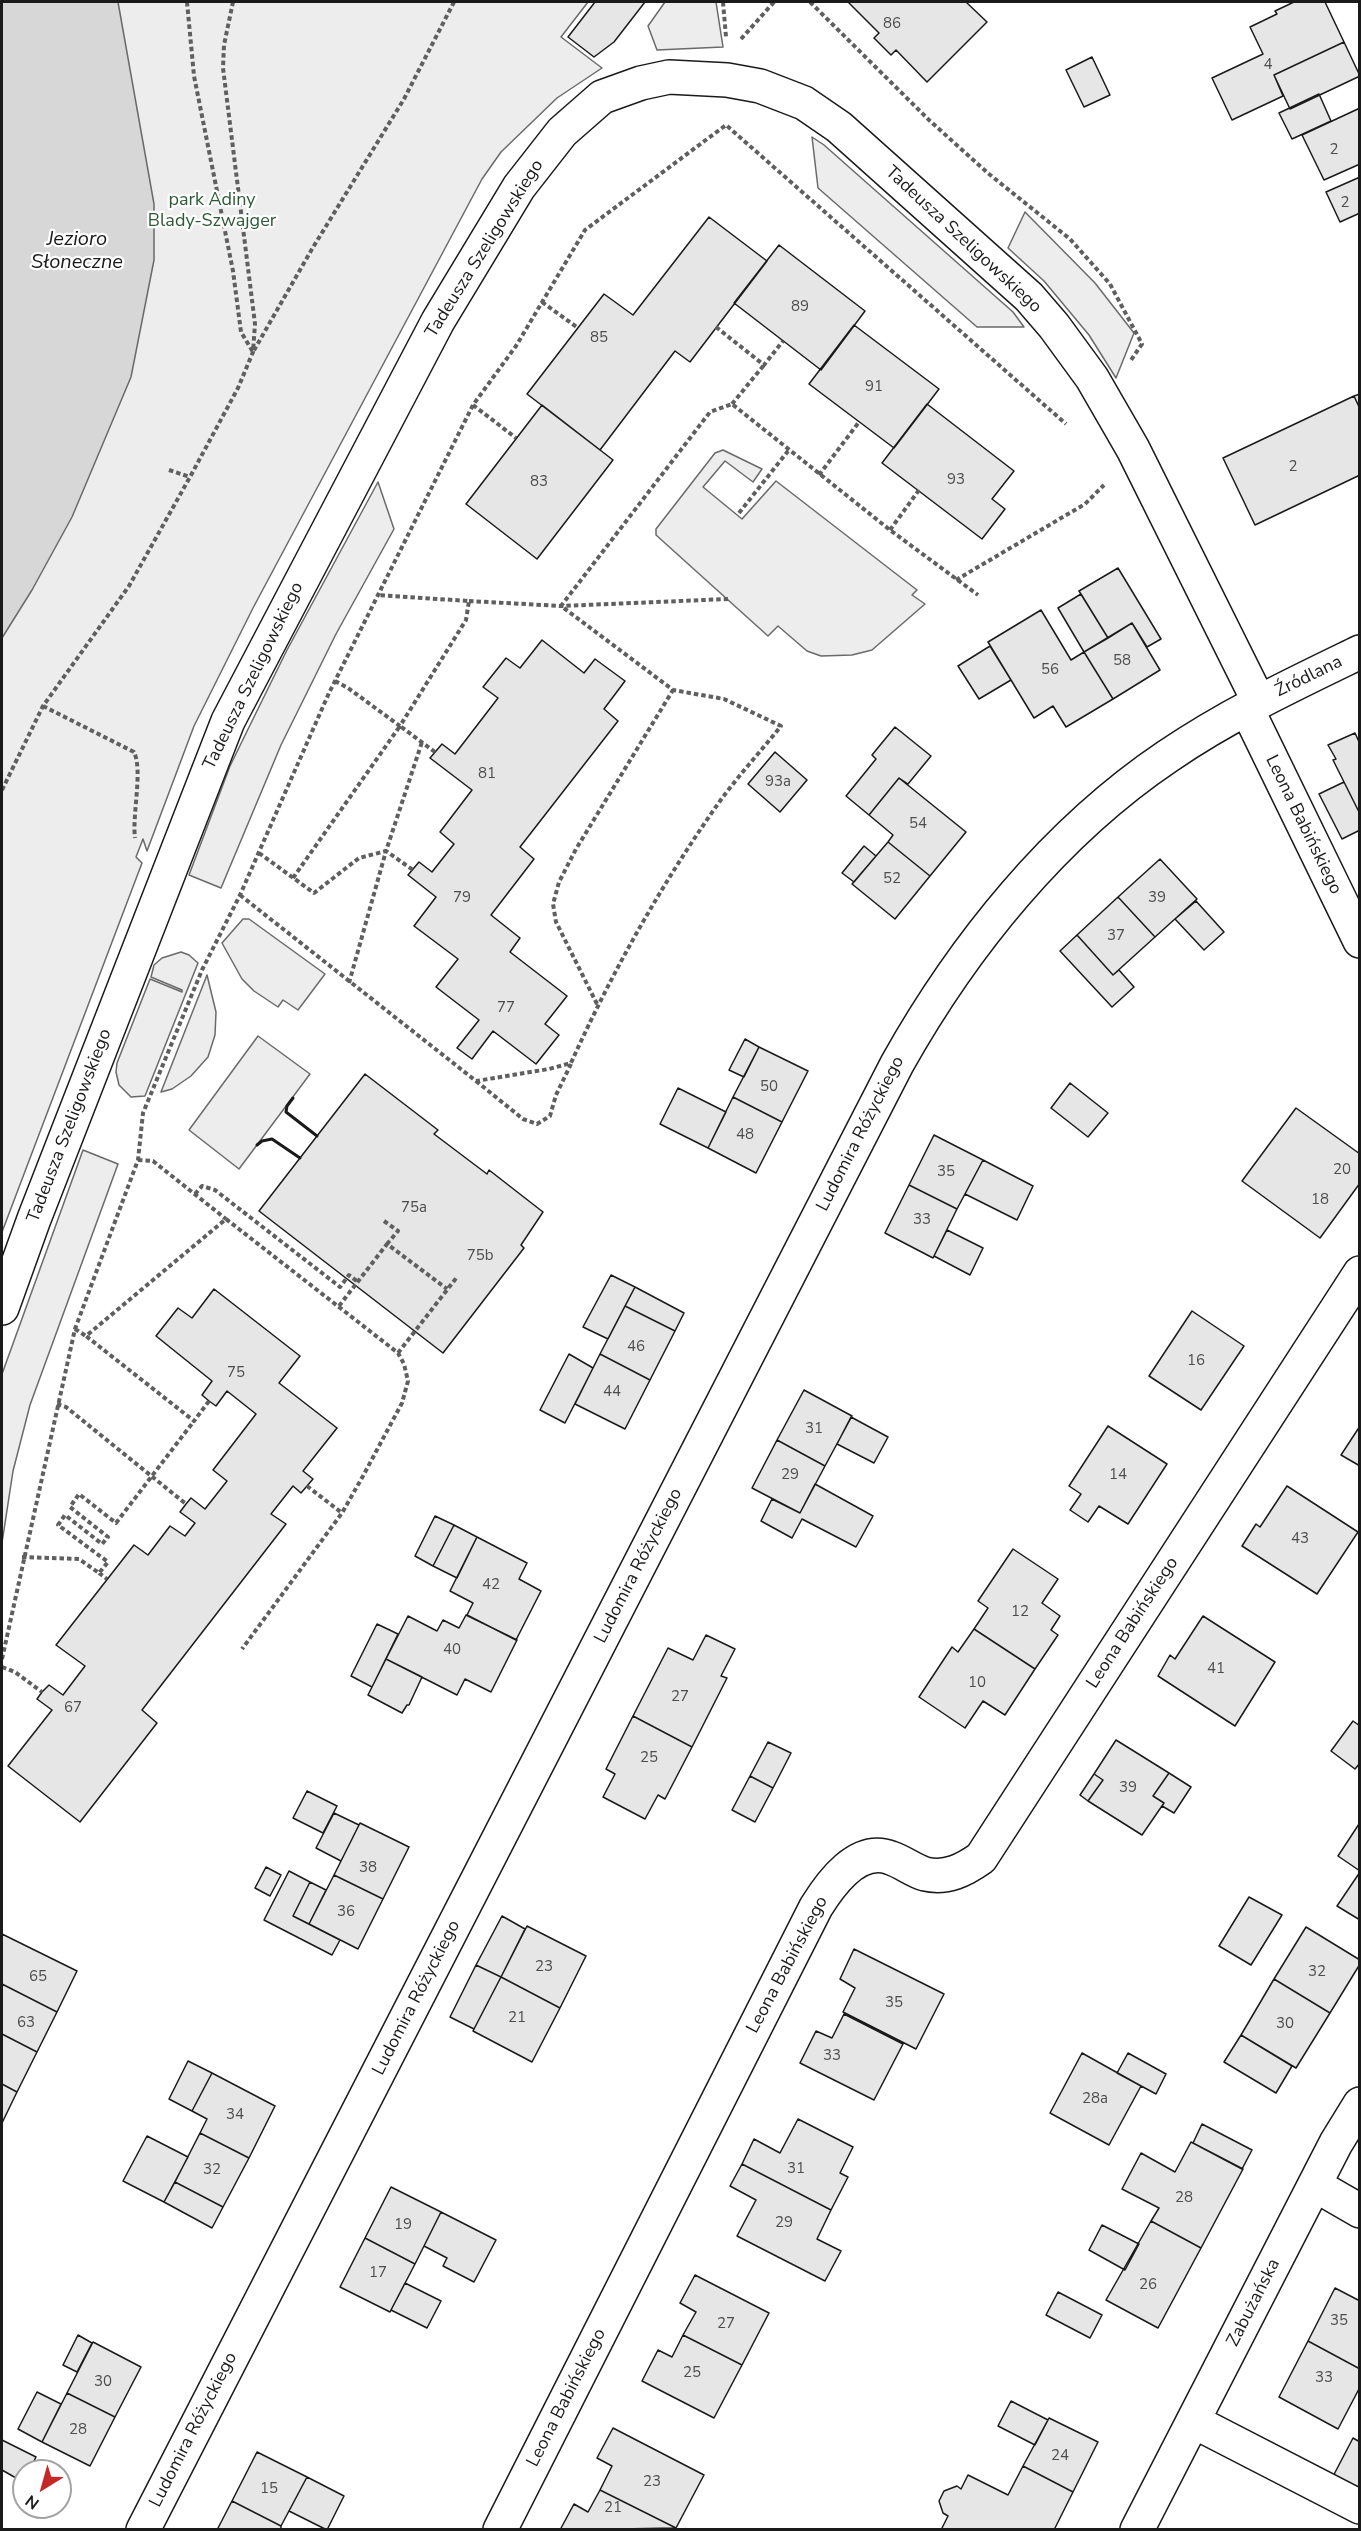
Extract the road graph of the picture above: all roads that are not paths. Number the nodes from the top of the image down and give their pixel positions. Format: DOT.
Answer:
graph roads {
  1 [pos="1359,652"];
  2 [pos="1253,705"];
  3 [pos="1359,941"];
  4 [pos="1359,1272"];
  5 [pos="2,1308"];
  6 [pos="1359,2104"];
  7 [pos="1315,2185"];
  8 [pos="1359,2211"];
  9 [pos="1193,2421"];
  10 [pos="1359,2507"];
  11 [pos="143,2529"];
  12 [pos="500,2529"];
  13 [pos="1137,2529"];
  1 -- 2 [label="street, Źródlana"];
  2 -- 3 [label="street, Leona Babińskiego"];
  2 -- 5 [label="street, Tadeusza Szeligowskiego"];
  2 -- 11 [label="street, Ludomira Różyckiego"];
  4 -- 12 [label="street, Leona Babińskiego"];
  6 -- 7 [label="street, Zabużańska"];
  7 -- 8 [label="street"];
  7 -- 9 [label="street, Zabużańska"];
  9 -- 10 [label="street"];
  9 -- 13 [label="street, Zabużańska"];
}
